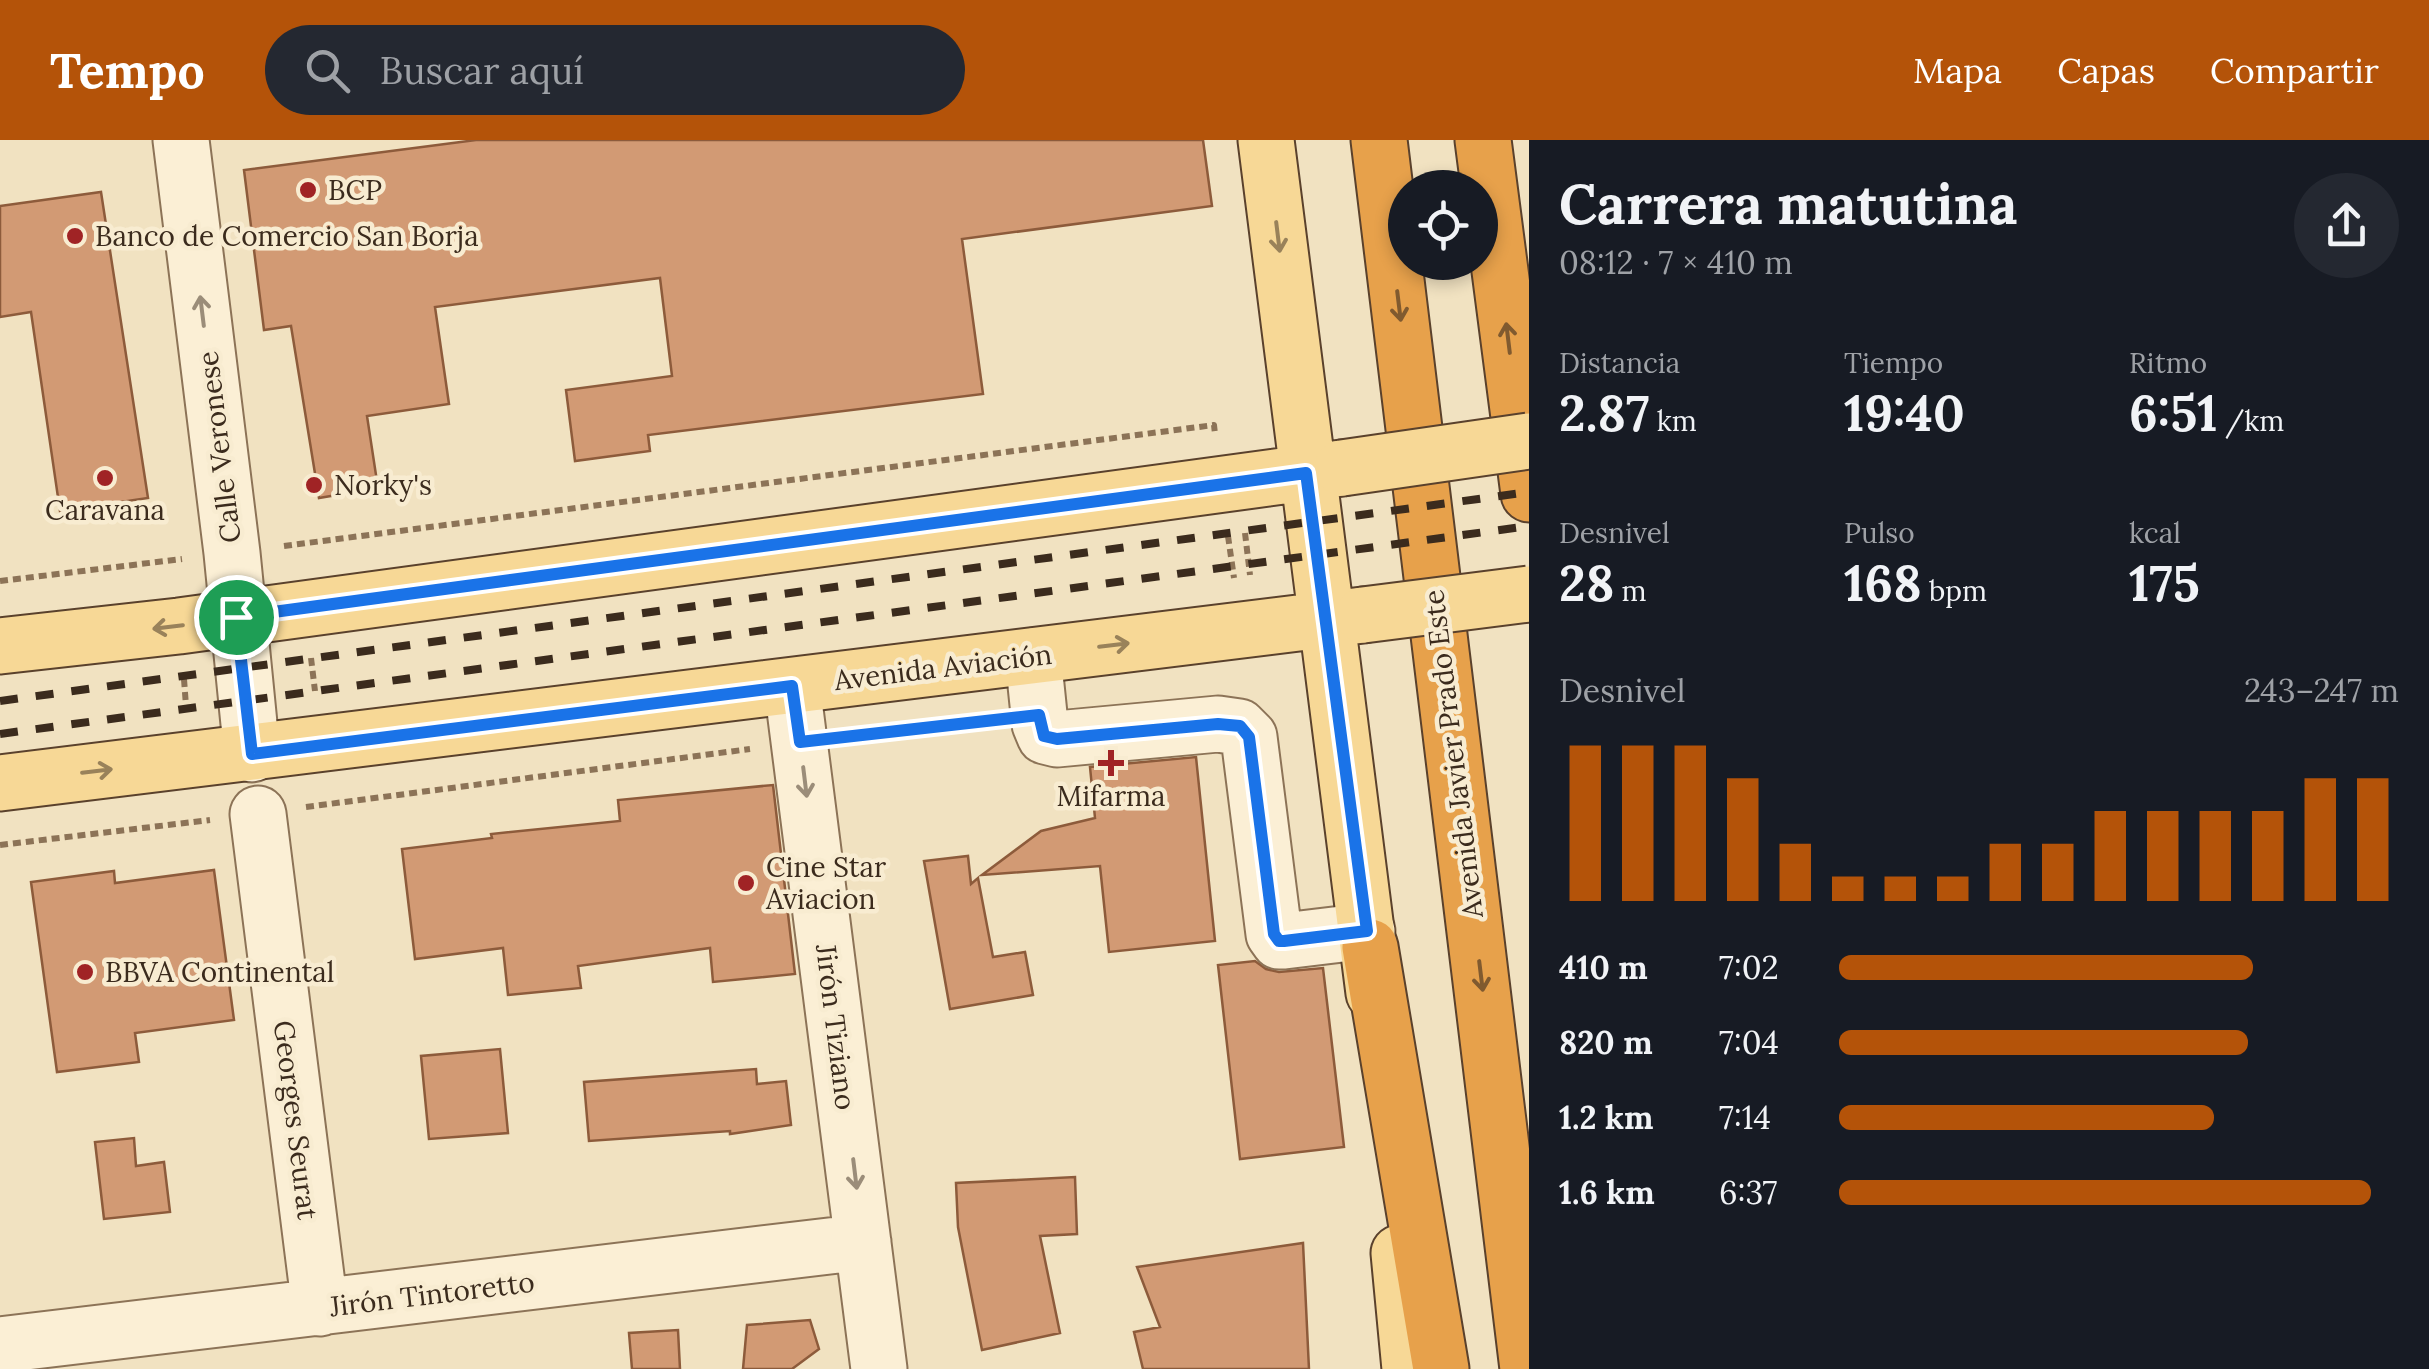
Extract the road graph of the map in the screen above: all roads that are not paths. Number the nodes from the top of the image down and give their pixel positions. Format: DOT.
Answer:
graph roads {
  1 [pos="181,140"];
  2 [pos="1266,140"];
  3 [pos="1378,140"];
  4 [pos="1483,140"];
  5 [pos="1505,140"];
  6 [pos="1487,170"];
  7 [pos="1497,170"];
  8 [pos="1498,255"];
  9 [pos="1529,441"];
  10 [pos="1324,470"];
  11 [pos="1529,494"];
  12 [pos="1529,594"];
  13 [pos="236,617"];
  14 [pos="1344,617"];
  15 [pos="0,646"];
  16 [pos="1033,656"];
  17 [pos="792,686"];
  18 [pos="252,754"];
  19 [pos="0,783"];
  20 [pos="258,814"];
  21 [pos="1368,939"];
  22 [pos="863,1242"];
  23 [pos="320,1308"];
  24 [pos="0,1345"];
  25 [pos="879,1369"];
  26 [pos="1410,1369"];
  27 [pos="1441,1369"];
  28 [pos="1528,1369"];
  13 -- 1 [label="street, Calle Veronese, one-way"];
  2 -- 10 [label="main road, one-way"];
  3 -- 28 [label="highway, Avenida Javier Prado Este, one-way"];
  4 -- 6 [label="highway"];
  5 -- 7 [label="highway"];
  11 -- 8 [label="highway, one-way"];
  9 -- 10 [label="main road, bridge"];
  10 -- 13 [label="main road"];
  10 -- 14 [label="main road"];
  12 -- 14 [label="main road, Avenida Aviación, bridge"];
  13 -- 15 [label="main road, one-way"];
  13 -- 18 [label="street, Calle Veronese"];
  16 -- 14 [label="main road, Avenida Aviación, one-way"];
  14 -- 21 [label="main road"];
  16 -- 17 [label="main road, Avenida Aviación"];
  16 -- 21 [label="street"];
  17 -- 18 [label="main road, Avenida Aviación"];
  17 -- 22 [label="street, Jirón Tiziano, one-way"];
  19 -- 18 [label="main road, Avenida Aviación, one-way"];
  20 -- 23 [label="street, Georges Seurat"];
  21 -- 26 [label="main road"];
  21 -- 27 [label="highway"];
  22 -- 23 [label="street, Jirón Tintoretto"];
  22 -- 25 [label="street, Jirón Tiziano"];
  23 -- 24 [label="street, Jirón Tintoretto"];
}
